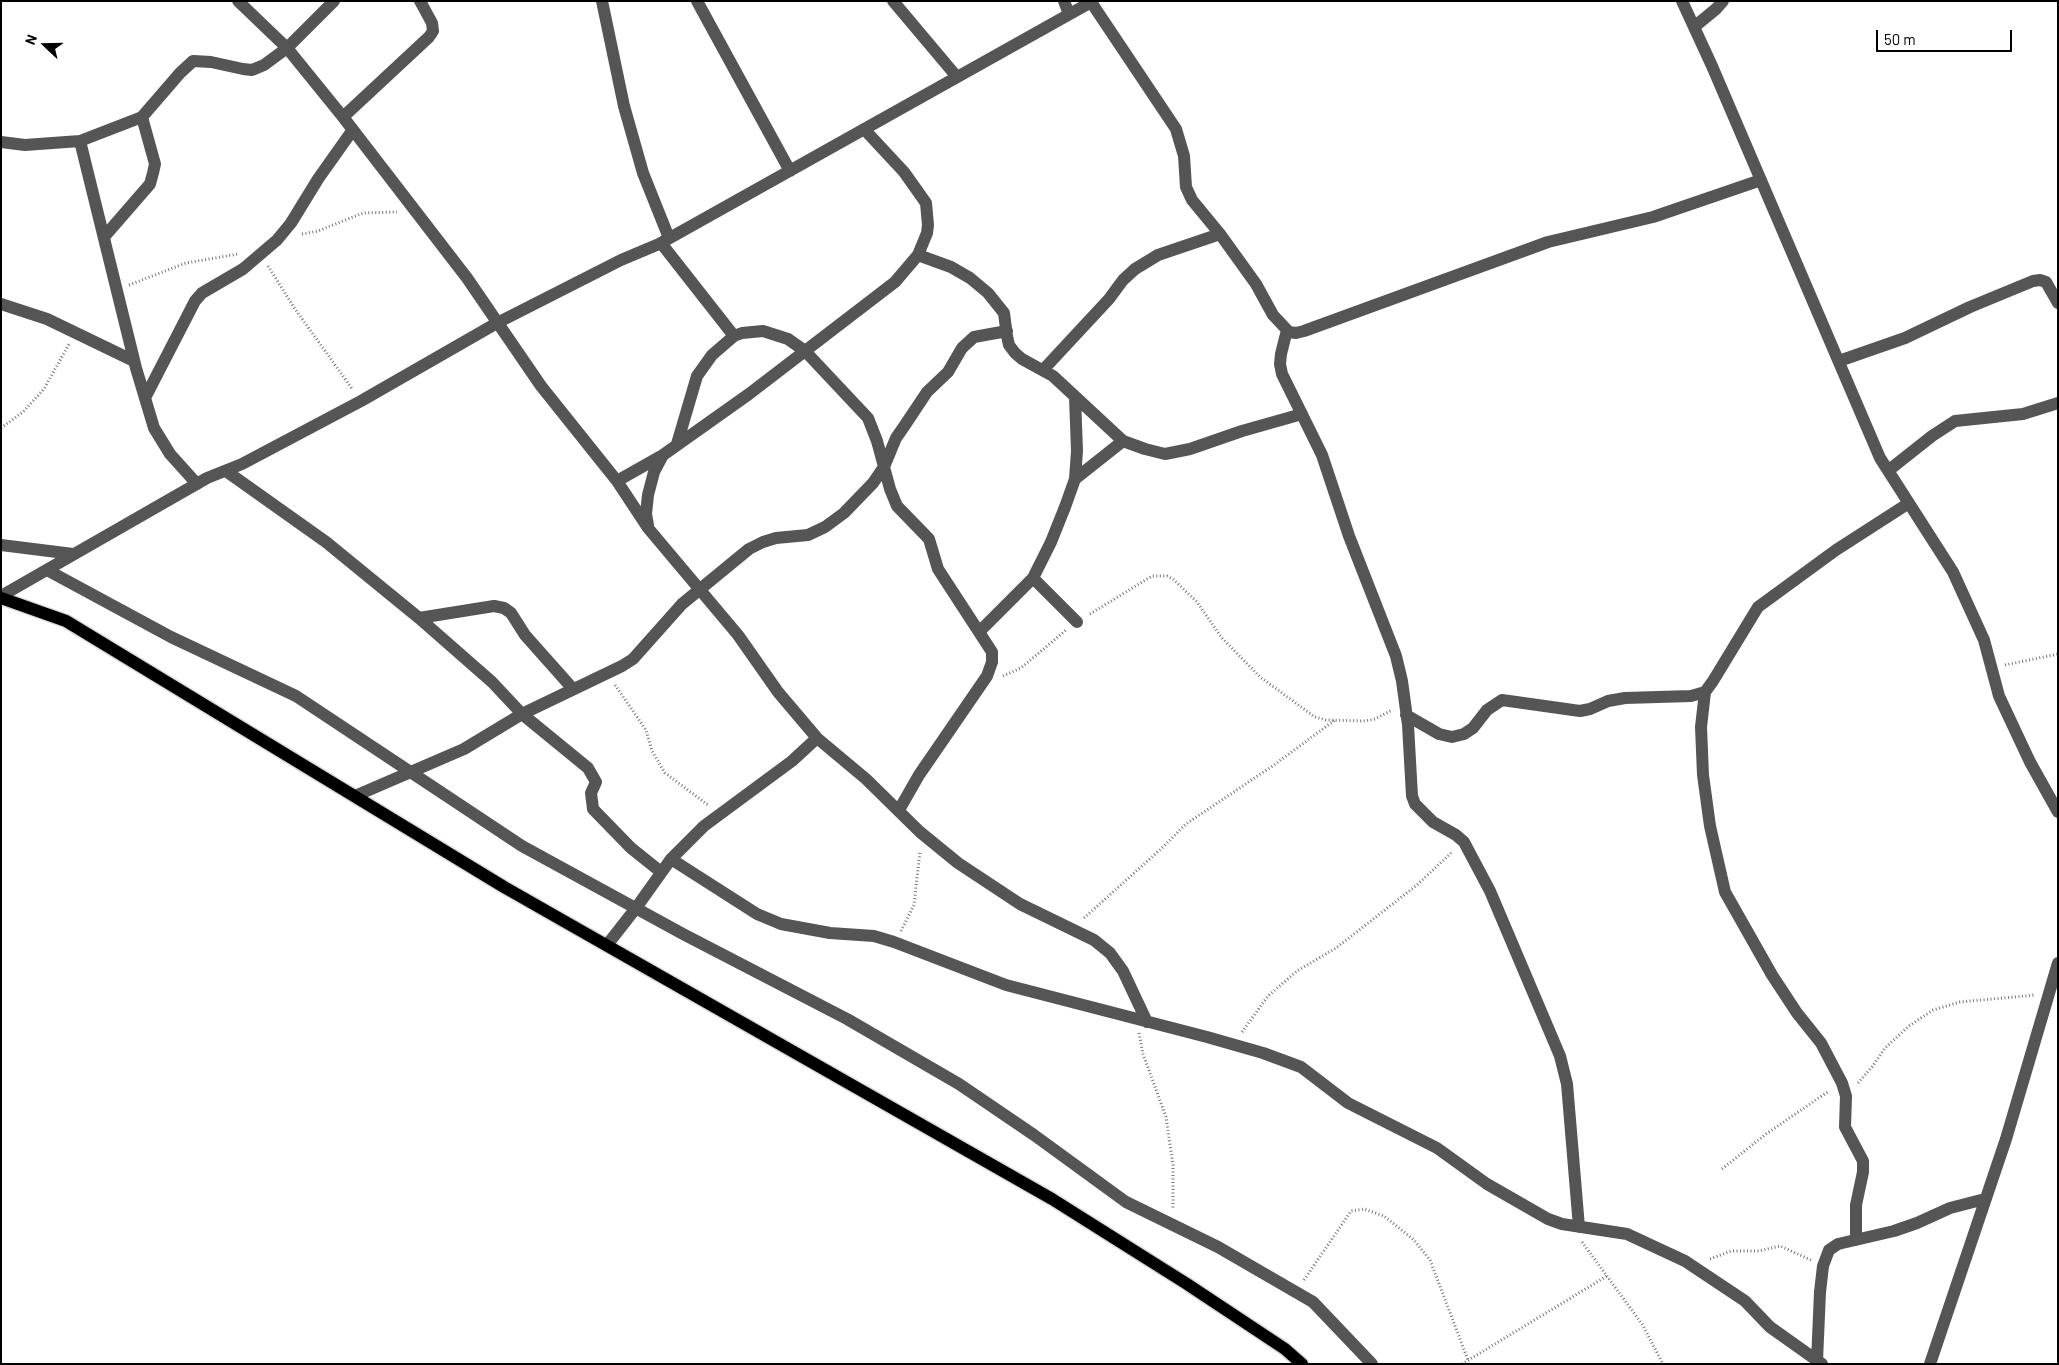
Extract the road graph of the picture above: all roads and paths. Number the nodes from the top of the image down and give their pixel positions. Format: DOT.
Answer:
graph roads {
  1 [pos="238,1"];
  2 [pos="334,1"];
  3 [pos="420,1"];
  4 [pos="697,1"];
  5 [pos="893,1"];
  6 [pos="1064,1"];
  7 [pos="1682,1"];
  8 [pos="1722,1"];
  9 [pos="604,2"];
  10 [pos="1092,2"];
  11 [pos="1069,14"];
  12 [pos="1694,27"];
  13 [pos="287,48"];
  14 [pos="957,77"];
  15 [pos="142,117"];
  16 [pos="343,117"];
  17 [pos="864,130"];
  18 [pos="352,131"];
  19 [pos="80,141"];
  20 [pos="1,142"];
  21 [pos="790,171"];
  22 [pos="1761,180"];
  23 [pos="418,214"];
  24 [pos="1220,234"];
  25 [pos="104,237"];
  26 [pos="277,240"];
  27 [pos="665,240"];
  28 [pos="262,253"];
  29 [pos="918,255"];
  30 [pos="117,290"];
  31 [pos="2058,303"];
  32 [pos="1,304"];
  33 [pos="497,323"];
  34 [pos="1287,330"];
  35 [pos="1007,331"];
  36 [pos="75,332"];
  37 [pos="734,336"];
  38 [pos="805,351"];
  39 [pos="134,361"];
  40 [pos="1839,361"];
  41 [pos="1043,370"];
  42 [pos="1075,397"];
  43 [pos="145,398"];
  44 [pos="361,401"];
  45 [pos="2058,403"];
  46 [pos="1302,414"];
  47 [pos="1,428"];
  48 [pos="1123,441"];
  49 [pos="677,444"];
  50 [pos="663,455"];
  51 [pos="884,467"];
  52 [pos="1889,470"];
  53 [pos="226,471"];
  54 [pos="1075,479"];
  55 [pos="617,480"];
  56 [pos="197,484"];
  57 [pos="1909,503"];
  58 [pos="648,528"];
  59 [pos="1,544"];
  60 [pos="73,554"];
  61 [pos="47,570"];
  62 [pos="1033,578"];
  63 [pos="701,588"];
  64 [pos="1,597"];
  65 [pos="419,618"];
  66 [pos="1077,622"];
  67 [pos="979,632"];
  68 [pos="2058,654"];
  69 [pos="1992,668"];
  70 [pos="608,673"];
  71 [pos="987,676"];
  72 [pos="573,689"];
  73 [pos="1705,692"];
  74 [pos="1405,709"];
  75 [pos="522,714"];
  76 [pos="1335,720"];
  77 [pos="817,738"];
  78 [pos="412,773"];
  79 [pos="355,796"];
  80 [pos="899,810"];
  81 [pos="2058,812"];
  82 [pos="719,813"];
  83 [pos="920,832"];
  84 [pos="1464,842"];
  85 [pos="671,859"];
  86 [pos="661,872"];
  87 [pos="636,908"];
  88 [pos="1072,929"];
  89 [pos="894,942"];
  90 [pos="607,945"];
  91 [pos="2058,963"];
  92 [pos="2050,987"];
  93 [pos="1143,1021"];
  94 [pos="1233,1044"];
  95 [pos="1842,1083"];
  96 [pos="1846,1096"];
  97 [pos="1722,1169"];
  98 [pos="1985,1200"];
  99 [pos="1173,1225"];
  100 [pos="1574,1226"];
  101 [pos="1856,1240"];
  102 [pos="1823,1266"];
  103 [pos="1694,1267"];
  104 [pos="1608,1276"];
  105 [pos="1296,1293"];
  106 [pos="1468,1360"];
  107 [pos="1820,1362"];
  108 [pos="1302,1364"];
  109 [pos="1372,1364"];
  110 [pos="1462,1364"];
  111 [pos="1663,1364"];
  112 [pos="1930,1364"];
  1 -- 13 [label="street"];
  2 -- 13 [label="street"];
  3 -- 16 [label="street"];
  4 -- 21 [label="street"];
  5 -- 14 [label="street"];
  6 -- 11 [label="street"];
  7 -- 12 [label="street"];
  8 -- 12 [label="street"];
  9 -- 27 [label="street"];
  10 -- 11 [label="street"];
  10 -- 24 [label="street"];
  11 -- 14 [label="street"];
  12 -- 22 [label="street"];
  13 -- 15 [label="street"];
  13 -- 16 [label="street"];
  14 -- 17 [label="street"];
  15 -- 19 [label="street"];
  15 -- 25 [label="street"];
  16 -- 18 [label="street"];
  17 -- 21 [label="street"];
  17 -- 29 [label="street"];
  18 -- 23 [label="street"];
  18 -- 26 [label="street"];
  19 -- 20 [label="street"];
  19 -- 25 [label="street"];
  21 -- 27 [label="street"];
  22 -- 34 [label="street"];
  22 -- 40 [label="street"];
  23 -- 26 [label="path"];
  23 -- 33 [label="street"];
  24 -- 34 [label="street"];
  24 -- 41 [label="street"];
  25 -- 30 [label="street"];
  26 -- 28 [label="street"];
  27 -- 33 [label="street"];
  27 -- 37 [label="street"];
  28 -- 30 [label="path"];
  28 -- 43 [label="street"];
  28 -- 44 [label="path"];
  29 -- 35 [label="street"];
  29 -- 38 [label="street"];
  30 -- 39 [label="street"];
  31 -- 40 [label="street"];
  32 -- 36 [label="street"];
  33 -- 44 [label="street"];
  33 -- 55 [label="street"];
  34 -- 46 [label="street"];
  35 -- 41 [label="street"];
  35 -- 51 [label="street"];
  36 -- 39 [label="street"];
  36 -- 47 [label="path"];
  37 -- 38 [label="street"];
  37 -- 49 [label="street"];
  38 -- 49 [label="street"];
  38 -- 51 [label="street"];
  39 -- 43 [label="street"];
  40 -- 52 [label="street"];
  41 -- 42 [label="street"];
  42 -- 48 [label="street"];
  42 -- 54 [label="street"];
  43 -- 56 [label="street"];
  44 -- 53 [label="street"];
  45 -- 52 [label="street"];
  46 -- 48 [label="street"];
  46 -- 74 [label="street"];
  48 -- 54 [label="street"];
  49 -- 50 [label="street"];
  50 -- 55 [label="street"];
  50 -- 58 [label="street"];
  51 -- 63 [label="street"];
  51 -- 67 [label="street"];
  52 -- 57 [label="street"];
  53 -- 56 [label="street"];
  53 -- 65 [label="street"];
  54 -- 62 [label="street"];
  55 -- 58 [label="street"];
  56 -- 60 [label="street"];
  57 -- 69 [label="street"];
  57 -- 73 [label="street"];
  58 -- 63 [label="street"];
  59 -- 60 [label="street"];
  60 -- 61 [label="street"];
  61 -- 64 [label="street"];
  61 -- 78 [label="street"];
  62 -- 66 [label="street"];
  62 -- 67 [label="street"];
  63 -- 70 [label="street"];
  63 -- 77 [label="street"];
  64 -- 79 [label="main road"];
  65 -- 72 [label="street"];
  65 -- 75 [label="street"];
  66 -- 71 [label="path"];
  66 -- 76 [label="path"];
  67 -- 71 [label="street"];
  68 -- 69 [label="path"];
  69 -- 81 [label="street"];
  70 -- 72 [label="street"];
  70 -- 82 [label="path"];
  71 -- 80 [label="street"];
  72 -- 75 [label="street"];
  73 -- 74 [label="street"];
  73 -- 95 [label="street"];
  74 -- 76 [label="path"];
  74 -- 84 [label="street"];
  75 -- 78 [label="street"];
  75 -- 86 [label="street"];
  76 -- 88 [label="path"];
  77 -- 80 [label="street"];
  77 -- 82 [label="street"];
  78 -- 79 [label="street"];
  78 -- 87 [label="street"];
  79 -- 90 [label="main road"];
  80 -- 83 [label="street"];
  82 -- 85 [label="street"];
  83 -- 88 [label="street"];
  83 -- 89 [label="path"];
  84 -- 94 [label="path"];
  84 -- 100 [label="street"];
  85 -- 86 [label="street"];
  85 -- 89 [label="street"];
  86 -- 87 [label="street"];
  87 -- 90 [label="street"];
  87 -- 99 [label="street"];
  88 -- 93 [label="street"];
  89 -- 93 [label="street"];
  90 -- 108 [label="main road"];
  91 -- 92 [label="street"];
  92 -- 96 [label="path"];
  92 -- 98 [label="street"];
  93 -- 94 [label="street"];
  93 -- 99 [label="path"];
  94 -- 100 [label="street"];
  95 -- 96 [label="street"];
  95 -- 97 [label="path"];
  96 -- 101 [label="street"];
  98 -- 101 [label="street"];
  98 -- 112 [label="street"];
  99 -- 105 [label="street"];
  100 -- 103 [label="street"];
  100 -- 104 [label="path"];
  101 -- 102 [label="street"];
  102 -- 103 [label="path"];
  102 -- 107 [label="street"];
  103 -- 107 [label="street"];
  104 -- 106 [label="path"];
  104 -- 111 [label="path"];
  105 -- 106 [label="path"];
  105 -- 109 [label="street"];
  106 -- 110 [label="path"];
}
